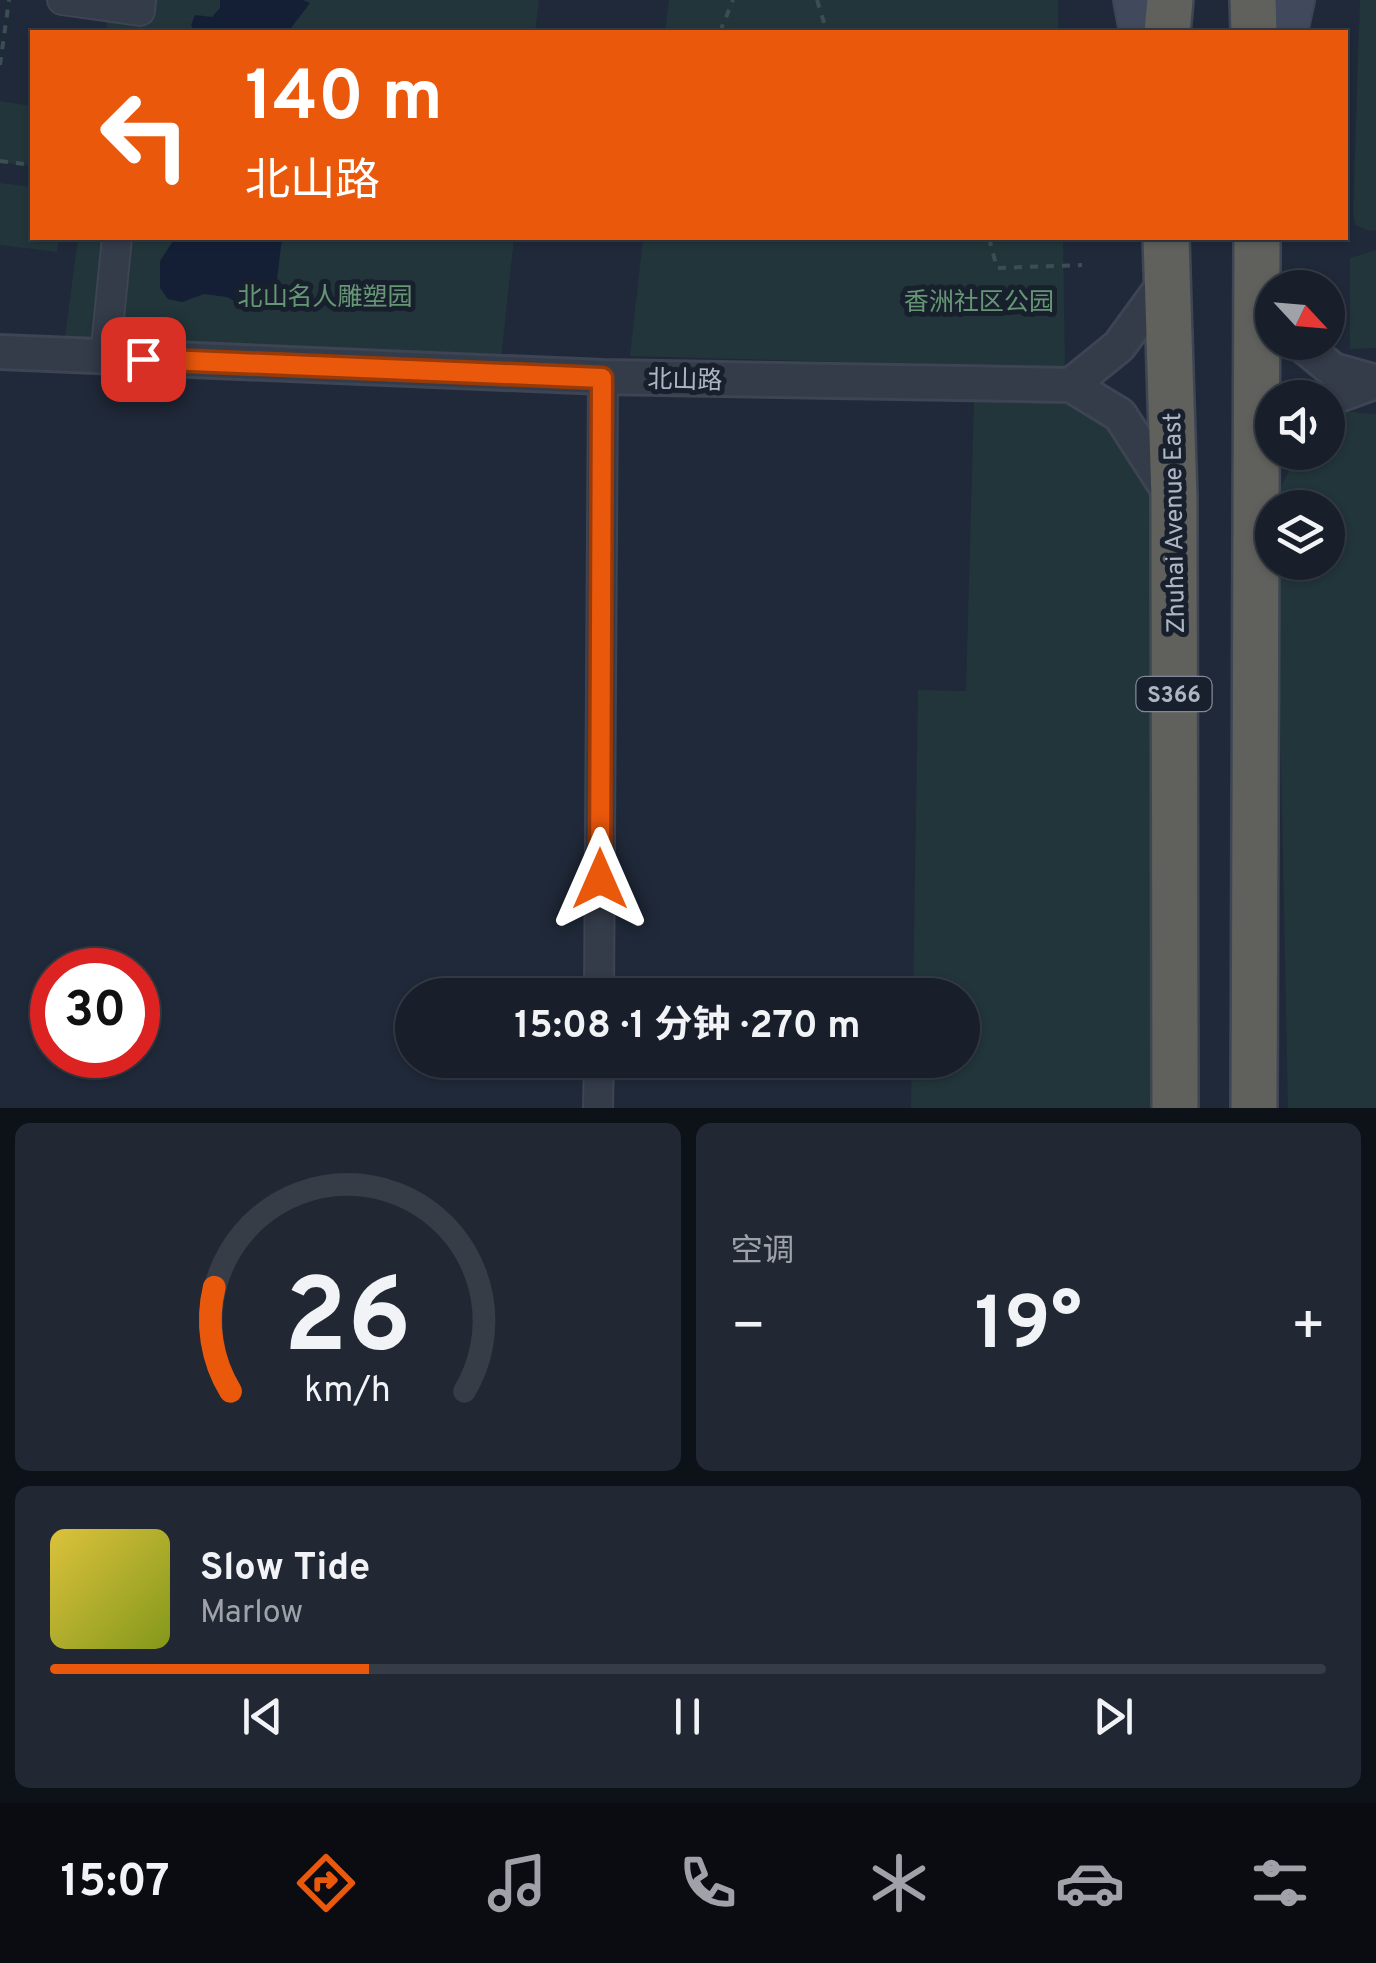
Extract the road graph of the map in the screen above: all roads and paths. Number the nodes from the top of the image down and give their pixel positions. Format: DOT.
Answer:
graph roads {
  1 [pos="9,0"];
  2 [pos="62,0"];
  3 [pos="733,0"];
  4 [pos="817,0"];
  5 [pos="1133,0"];
  6 [pos="1170,0"];
  7 [pos="1253,0"];
  8 [pos="1295,0"];
  9 [pos="140,15"];
  10 [pos="721,30"];
  11 [pos="826,30"];
  12 [pos="1139,30"];
  13 [pos="1168,30"];
  14 [pos="1254,30"];
  15 [pos="1288,30"];
  16 [pos="0,65"];
  17 [pos="0,161"];
  18 [pos="30,165"];
  19 [pos="117,240"];
  20 [pos="990,240"];
  21 [pos="1257,240"];
  22 [pos="1167,258"];
  23 [pos="1082,264"];
  24 [pos="1261,270"];
  25 [pos="0,352"];
  26 [pos="105,357"];
  27 [pos="1320,360"];
  28 [pos="602,378"];
  29 [pos="1376,382"];
  30 [pos="1072,385"];
  31 [pos="1345,392"];
  32 [pos="1266,470"];
  33 [pos="1174,499"];
  34 [pos="599,978"];
  35 [pos="598,1078"];
  36 [pos="598,1108"];
  37 [pos="1175,1108"];
  38 [pos="1254,1108"];
  1 -- 16 [label="path"];
  2 -- 9 [label="street"];
  3 -- 10 [label="path"];
  4 -- 11 [label="path"];
  5 -- 12 [label="main road"];
  6 -- 13 [label="highway"];
  7 -- 14 [label="highway"];
  8 -- 15 [label="main road"];
  17 -- 18 [label="path"];
  19 -- 26 [label="street"];
  20 -- 23 [label="path"];
  21 -- 24 [label="highway"];
  22 -- 30 [label="street"];
  22 -- 33 [label="highway, Zhuhai Avenue East / S366"];
  25 -- 26 [label="street, 北山路"];
  26 -- 28 [label="street, 北山路"];
  27 -- 29 [label="street"];
  28 -- 30 [label="street, 北山路"];
  28 -- 34 [label="street"];
  29 -- 31 [label="street"];
  30 -- 33 [label="street"];
  32 -- 38 [label="highway"];
  33 -- 37 [label="highway, Zhuhai Avenue East / S366"];
  35 -- 36 [label="street"];
}
